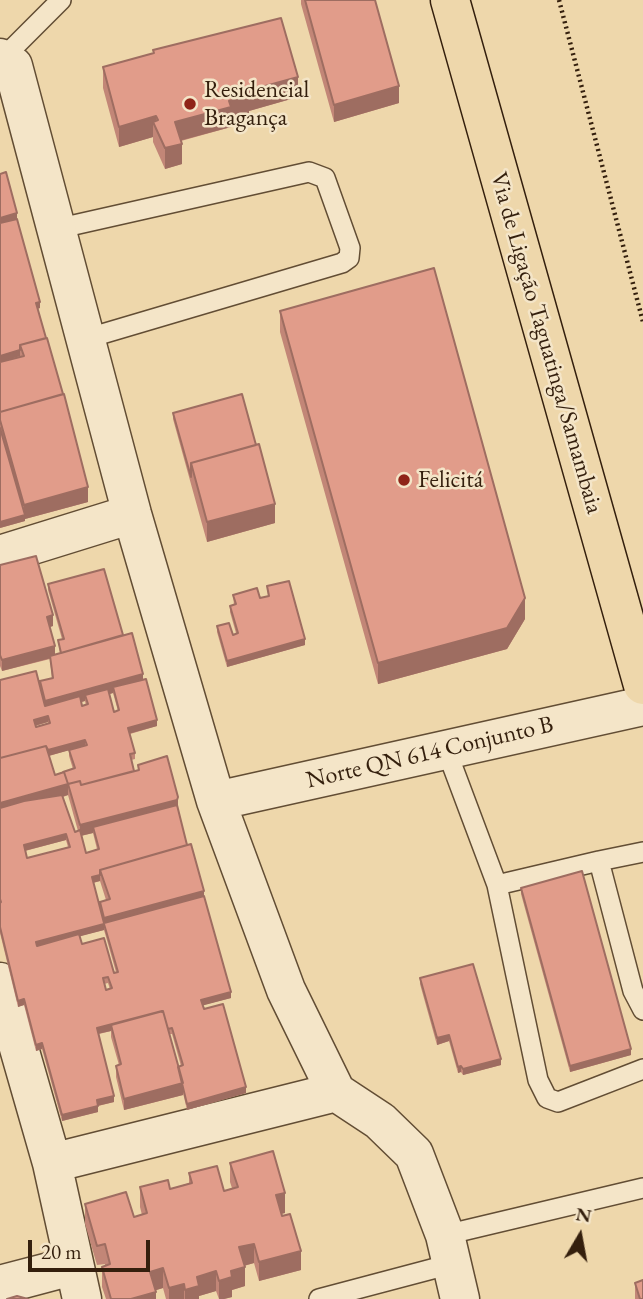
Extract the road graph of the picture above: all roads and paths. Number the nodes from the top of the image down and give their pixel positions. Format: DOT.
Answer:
graph roads {
  1 [pos="61,0"];
  2 [pos="450,0"];
  3 [pos="559,0"];
  4 [pos="1,58"];
  5 [pos="56,229"];
  6 [pos="643,322"];
  7 [pos="85,339"];
  8 [pos="132,514"];
  9 [pos="0,555"];
  10 [pos="643,685"];
  11 [pos="643,706"];
  12 [pos="446,748"];
  13 [pos="216,802"];
  14 [pos="643,852"];
  15 [pos="599,861"];
  16 [pos="497,885"];
  17 [pos="0,982"];
  18 [pos="643,1010"];
  19 [pos="643,1069"];
  20 [pos="336,1092"];
  21 [pos="52,1163"];
  22 [pos="643,1188"];
  23 [pos="452,1266"];
  24 [pos="77,1282"];
  25 [pos="0,1285"];
  26 [pos="319,1299"];
  1 -- 4 [label="lane"];
  2 -- 10 [label="main road, Via de Ligação Taguatinga/Samambaia"];
  3 -- 6 [label="path"];
  4 -- 5 [label="street"];
  5 -- 7 [label="street"];
  5 -- 7 [label="lane"];
  7 -- 8 [label="street"];
  8 -- 9 [label="street"];
  8 -- 13 [label="street"];
  11 -- 12 [label="street, Norte QN 614 Conjunto B"];
  12 -- 13 [label="street, Norte QN 614 Conjunto B"];
  12 -- 16 [label="lane"];
  13 -- 20 [label="street"];
  14 -- 15 [label="lane"];
  15 -- 16 [label="lane"];
  15 -- 18 [label="lane"];
  16 -- 19 [label="lane"];
  17 -- 21 [label="street"];
  20 -- 21 [label="street"];
  20 -- 23 [label="street"];
  21 -- 24 [label="street"];
  22 -- 23 [label="lane"];
  23 -- 26 [label="lane"];
  24 -- 25 [label="street"];
}
